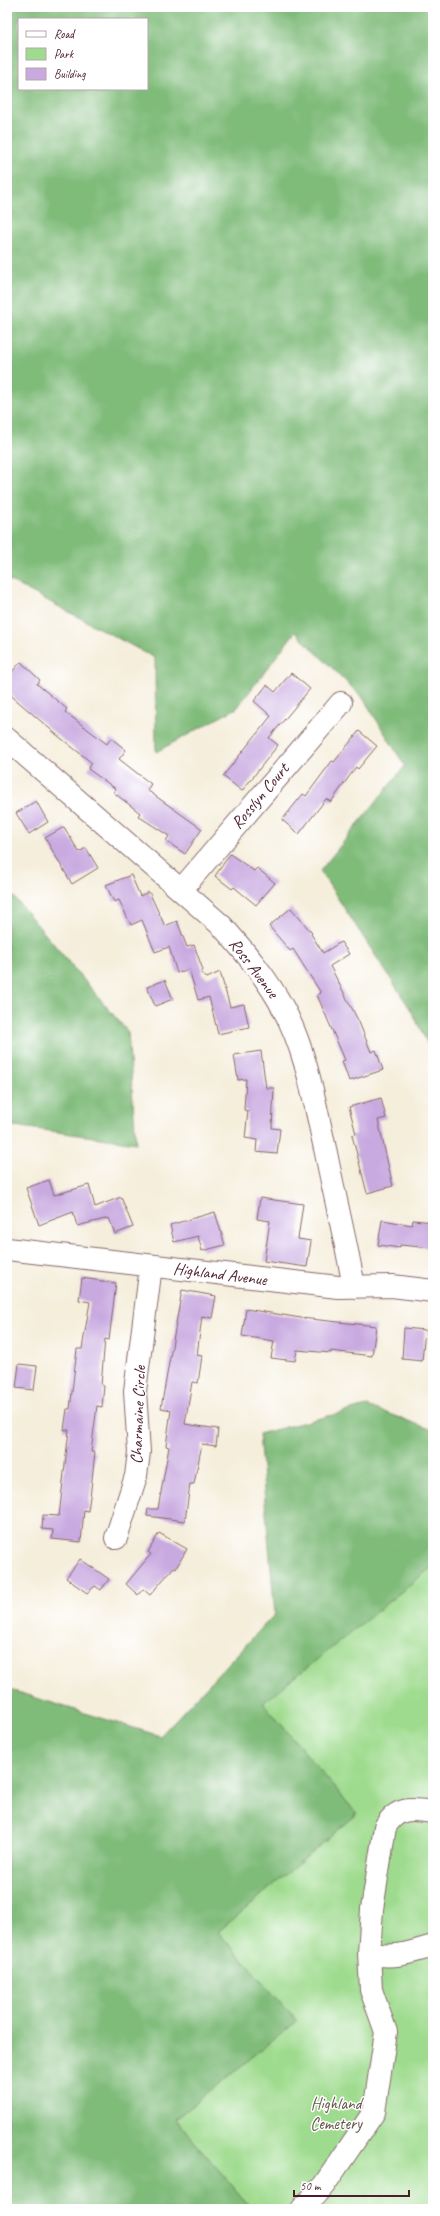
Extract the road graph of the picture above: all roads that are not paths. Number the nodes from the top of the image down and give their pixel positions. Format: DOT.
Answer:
graph roads {
  1 [pos="341,703"];
  2 [pos="7,738"];
  3 [pos="181,890"];
  4 [pos="7,1249"];
  5 [pos="151,1266"];
  6 [pos="354,1287"];
  7 [pos="433,1291"];
  8 [pos="116,1538"];
  9 [pos="433,1812"];
  10 [pos="433,1946"];
  11 [pos="369,1953"];
  12 [pos="302,2209"];
  1 -- 3 [label="street, Rosslyn Court"];
  2 -- 3 [label="street, Ross Avenue"];
  3 -- 6 [label="street, Ross Avenue"];
  4 -- 5 [label="street, Highland Avenue"];
  5 -- 6 [label="street, Highland Avenue"];
  5 -- 8 [label="street, Charmaine Circle"];
  6 -- 7 [label="street, Highland Avenue"];
  9 -- 11 [label="street"];
  10 -- 11 [label="street"];
  11 -- 12 [label="street"];
}
